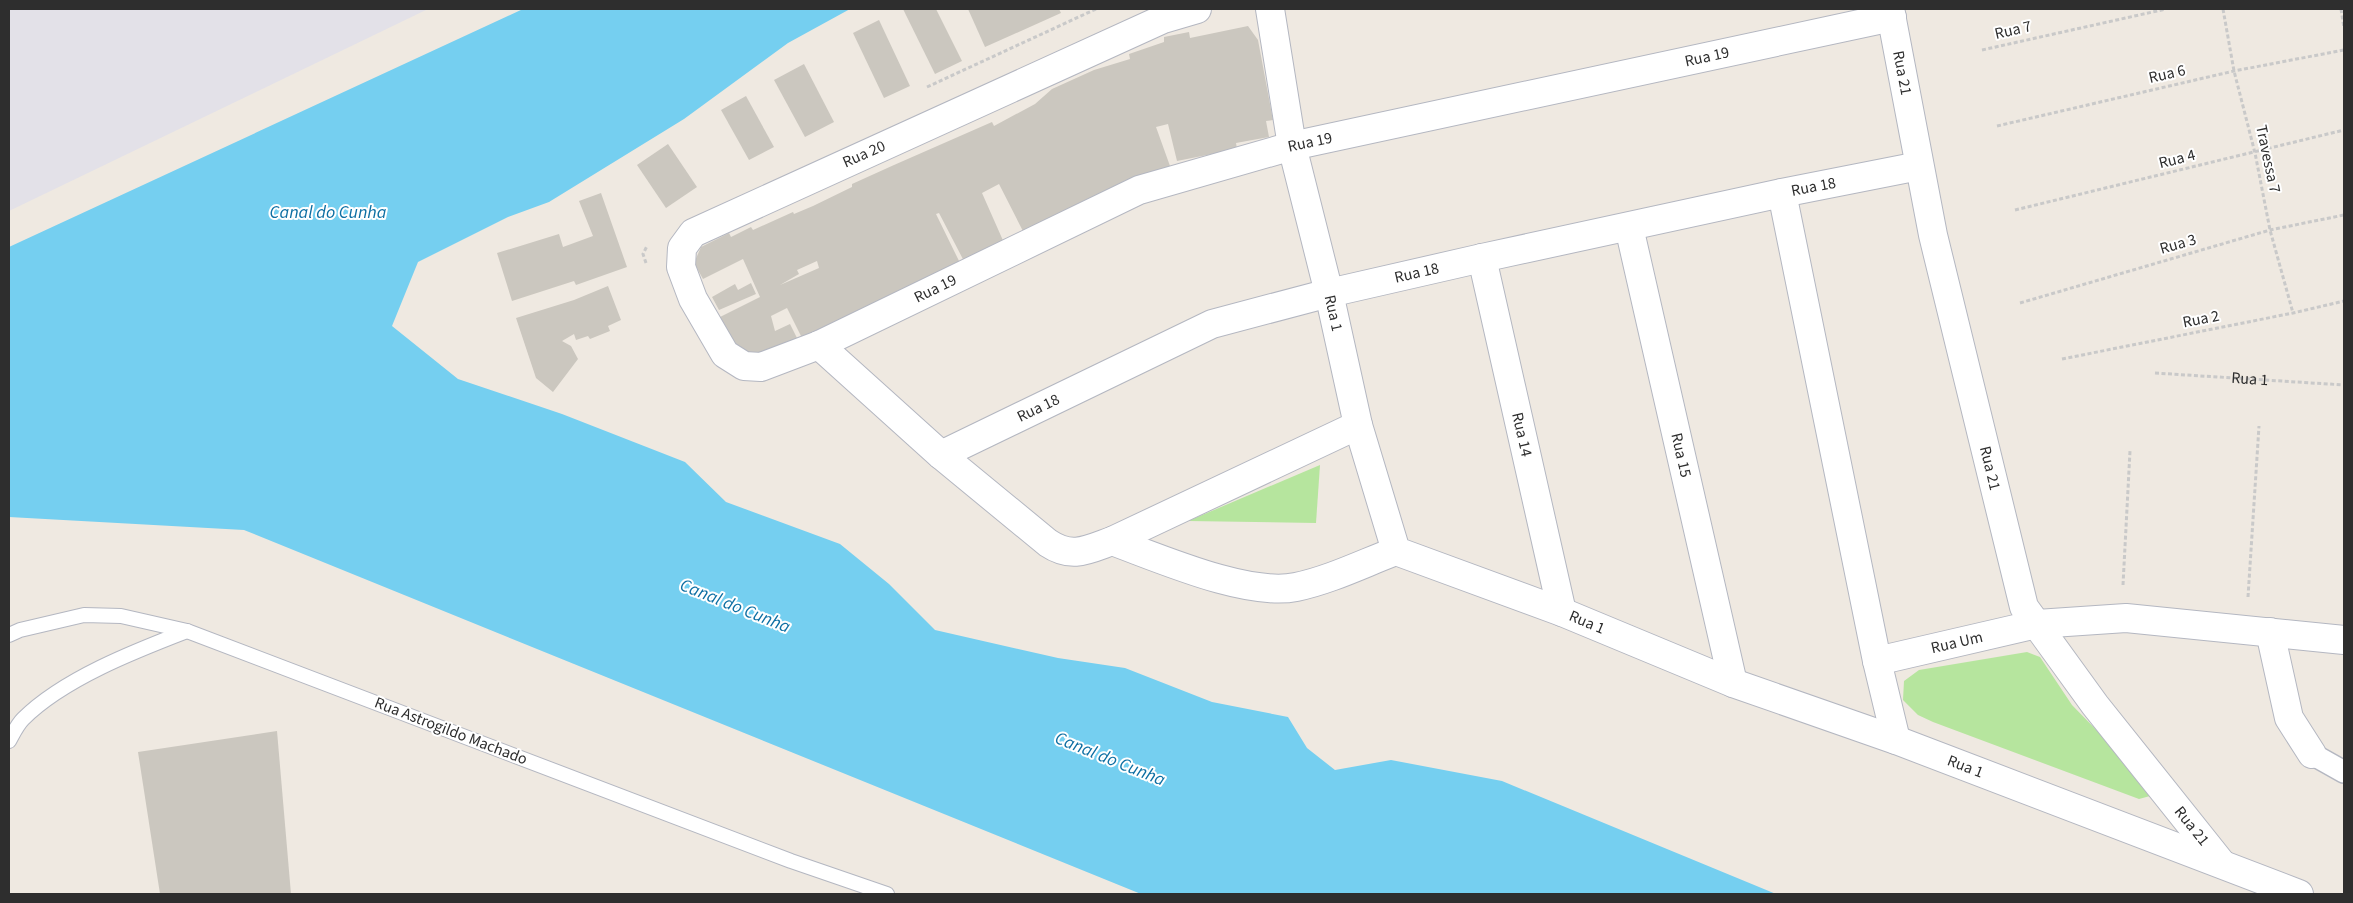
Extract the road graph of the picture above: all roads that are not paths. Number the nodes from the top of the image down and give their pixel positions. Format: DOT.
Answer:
graph roads {
  1 [pos="1197,9"];
  2 [pos="1270,9"];
  3 [pos="1891,13"];
  4 [pos="1292,146"];
  5 [pos="1919,166"];
  6 [pos="1782,193"];
  7 [pos="1629,227"];
  8 [pos="1482,258"];
  9 [pos="1329,293"];
  10 [pos="819,345"];
  11 [pos="761,367"];
  12 [pos="1358,424"];
  13 [pos="941,455"];
  14 [pos="1112,542"];
  15 [pos="1396,551"];
  16 [pos="1562,612"];
  17 [pos="2037,624"];
  18 [pos="187,630"];
  19 [pos="2258,631"];
  20 [pos="9,635"];
  21 [pos="2344,640"];
  22 [pos="1877,660"];
  23 [pos="1733,683"];
  24 [pos="1896,740"];
  25 [pos="9,741"];
  26 [pos="2312,754"];
  27 [pos="2344,772"];
  28 [pos="2223,865"];
  29 [pos="887,894"];
  30 [pos="2299,894"];
  1 -- 11 [label="street, Rua 20"];
  2 -- 4 [label="street, Rua 1"];
  3 -- 4 [label="street, Rua 19"];
  3 -- 5 [label="street, Rua 21"];
  4 -- 9 [label="street, Rua 1"];
  4 -- 10 [label="street, Rua 19"];
  5 -- 6 [label="street, Rua 18"];
  5 -- 17 [label="street, Rua 21"];
  6 -- 7 [label="street, Rua 18"];
  6 -- 22 [label="street"];
  7 -- 8 [label="street, Rua 18"];
  7 -- 23 [label="street, Rua 15"];
  8 -- 9 [label="street, Rua 18"];
  8 -- 16 [label="street, Rua 14"];
  9 -- 12 [label="street, Rua 1"];
  9 -- 13 [label="street, Rua 18"];
  10 -- 11 [label="street, Rua 19"];
  10 -- 13 [label="street"];
  12 -- 14 [label="street"];
  12 -- 15 [label="street, Rua 1"];
  13 -- 14 [label="street"];
  14 -- 15 [label="street"];
  15 -- 16 [label="street, Rua 1"];
  16 -- 23 [label="street, Rua 1"];
  17 -- 19 [label="street, Rua Um"];
  17 -- 22 [label="street, Rua Um"];
  17 -- 28 [label="street, Rua 21"];
  18 -- 20 [label="lane, Rua Astrogildo Machado"];
  18 -- 25 [label="lane"];
  18 -- 29 [label="lane, Rua Astrogildo Machado"];
  19 -- 21 [label="street, Rua Um"];
  19 -- 26 [label="street"];
  22 -- 24 [label="street"];
  23 -- 24 [label="street, Rua 1"];
  24 -- 28 [label="street, Rua 1"];
  26 -- 27 [label="street"];
  28 -- 30 [label="street, Rua 1"];
}
